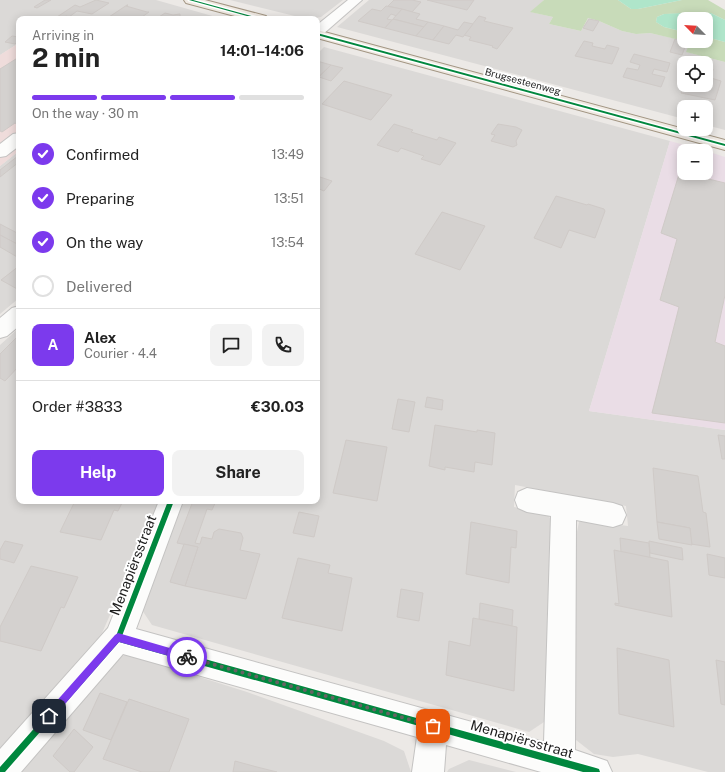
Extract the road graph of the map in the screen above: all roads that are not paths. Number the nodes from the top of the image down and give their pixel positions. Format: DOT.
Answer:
graph roads {
  1 [pos="190,0"];
  2 [pos="356,0"];
  3 [pos="250,16"];
  4 [pos="320,36"];
  5 [pos="320,37"];
  6 [pos="16,140"];
  7 [pos="725,145"];
  8 [pos="0,152"];
  9 [pos="16,317"];
  10 [pos="0,330"];
  11 [pos="527,500"];
  12 [pos="170,504"];
  13 [pos="564,506"];
  14 [pos="613,515"];
  15 [pos="118,638"];
  16 [pos="433,726"];
  17 [pos="559,762"];
  18 [pos="0,772"];
  19 [pos="428,772"];
  20 [pos="596,772"];
  1 -- 3 [label="main road"];
  2 -- 4 [label="street"];
  5 -- 7 [label="main road, Brugsesteenweg"];
  6 -- 8 [label="street"];
  9 -- 10 [label="street"];
  11 -- 13 [label="street"];
  12 -- 15 [label="street, Menapiërsstraat"];
  13 -- 14 [label="street"];
  13 -- 17 [label="street, Menapiërsstraat"];
  15 -- 16 [label="street, Menapiërsstraat"];
  15 -- 18 [label="street, Menapiërsstraat"];
  16 -- 17 [label="street, Menapiërsstraat"];
  16 -- 19 [label="street"];
  17 -- 20 [label="street, Menapiërsstraat"];
}
